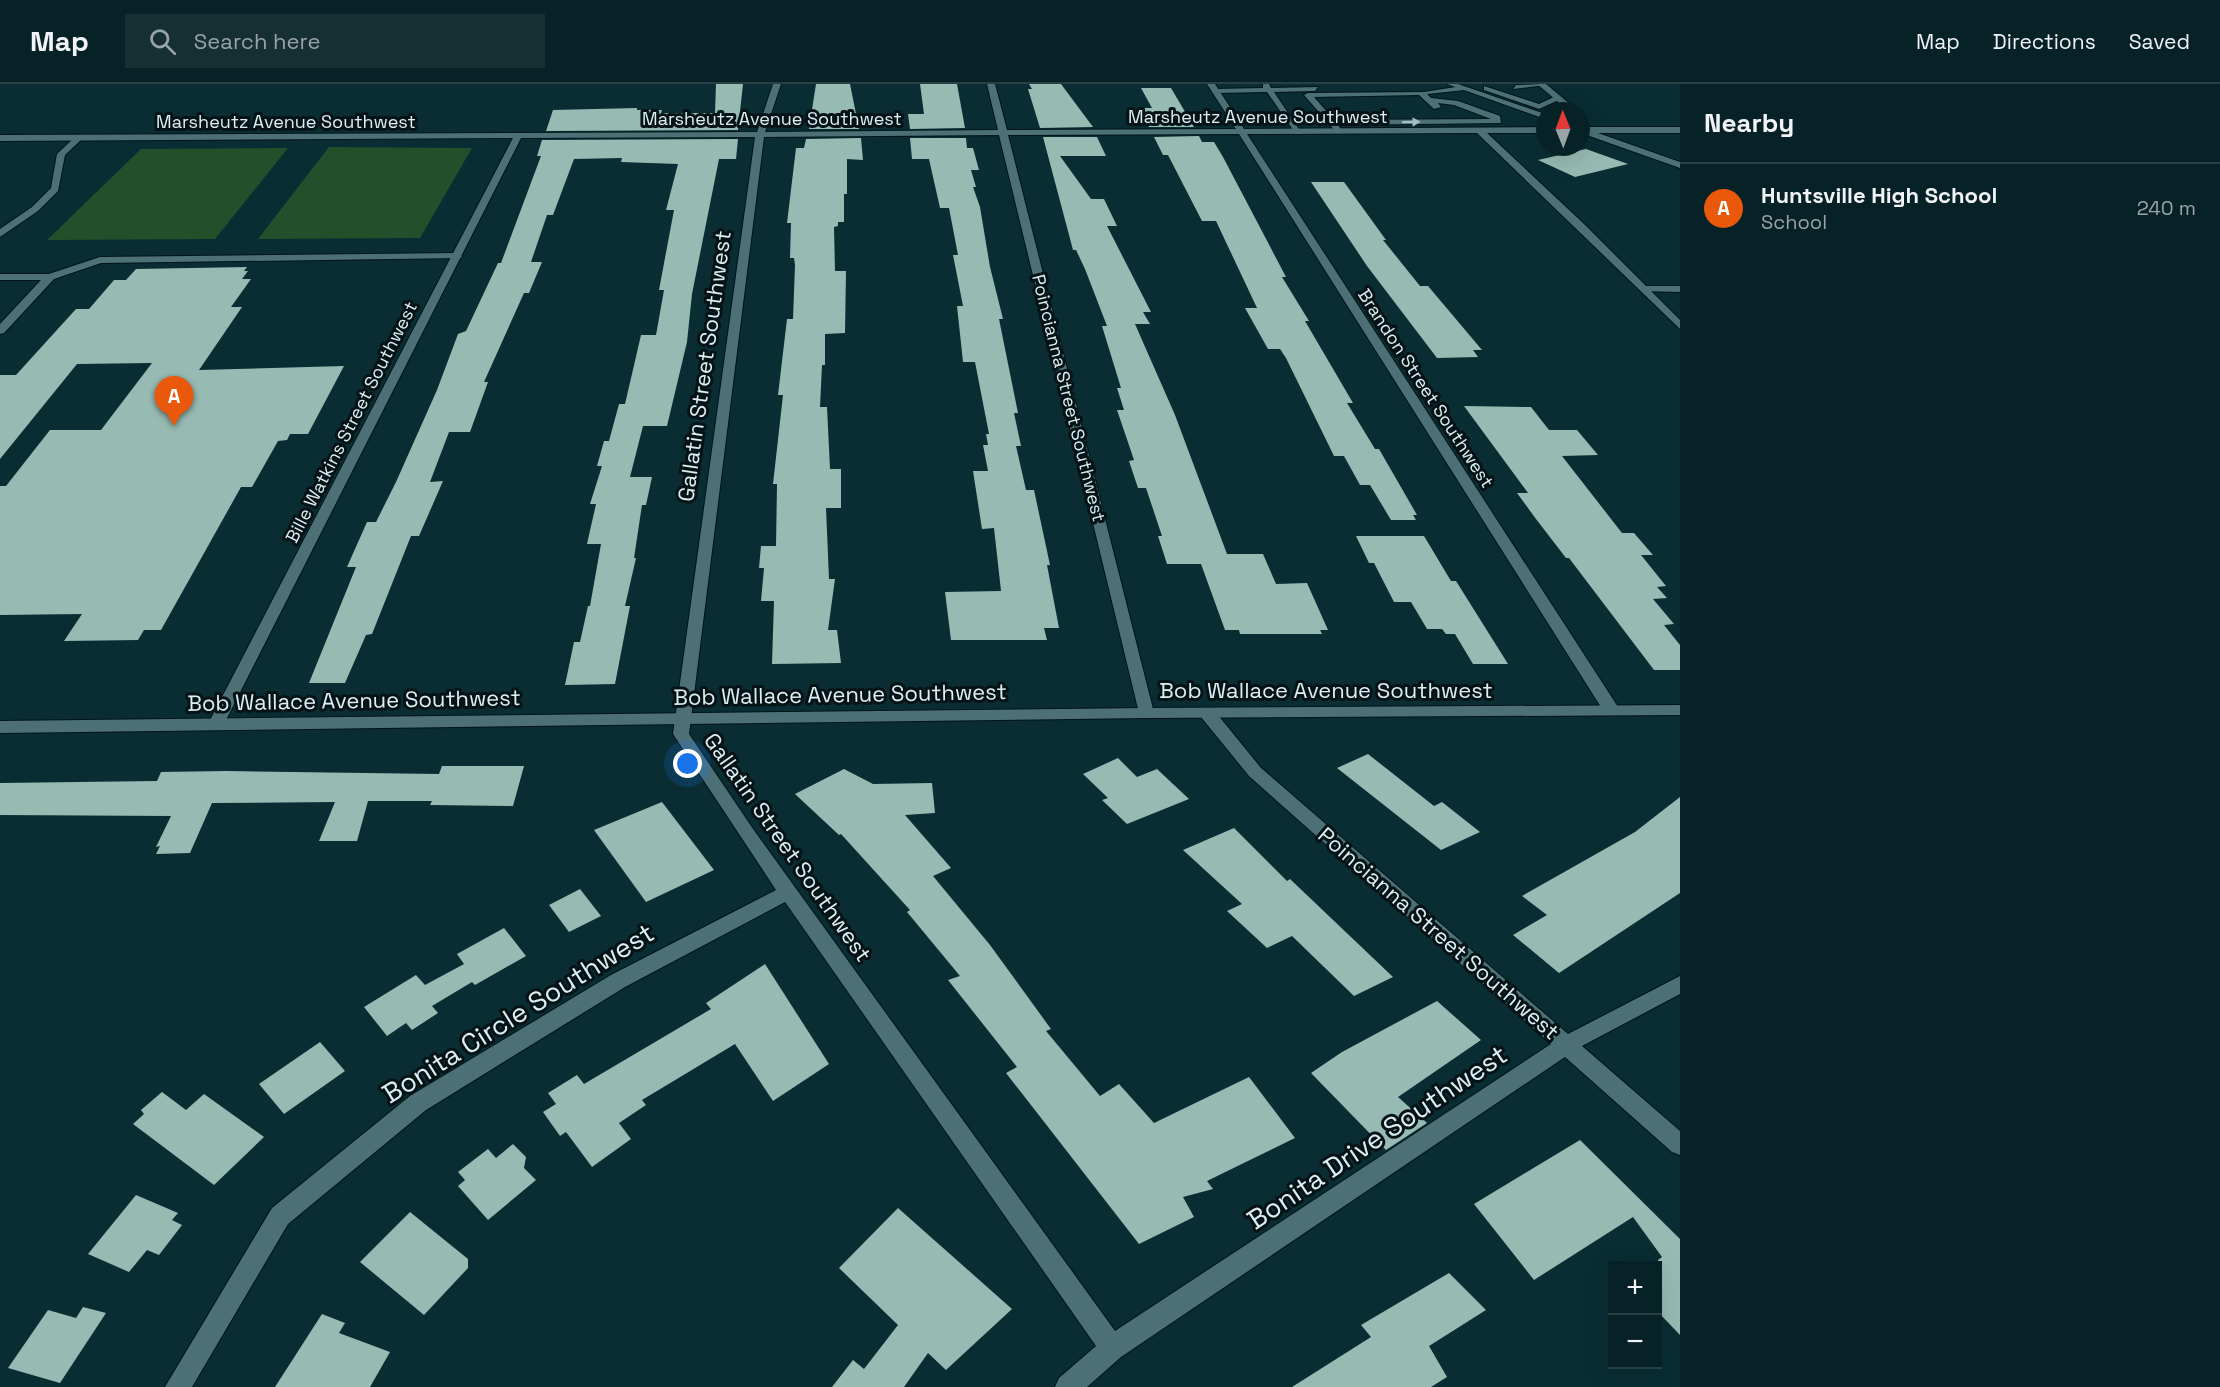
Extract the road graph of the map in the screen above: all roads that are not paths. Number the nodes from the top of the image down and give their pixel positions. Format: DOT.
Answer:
graph roads {
  1 [pos="777,84"];
  2 [pos="991,84"];
  3 [pos="1262,84"];
  4 [pos="1304,84"];
  5 [pos="1386,84"];
  6 [pos="1451,84"];
  7 [pos="1542,84"];
  8 [pos="1213,88"];
  9 [pos="1315,89"];
  10 [pos="1464,89"];
  11 [pos="1271,90"];
  12 [pos="1422,93"];
  13 [pos="1353,94"];
  14 [pos="1333,98"];
  15 [pos="1559,98"];
  16 [pos="1311,99"];
  17 [pos="1323,99"];
  18 [pos="1430,100"];
  19 [pos="1549,102"];
  20 [pos="1564,102"];
  21 [pos="1535,110"];
  22 [pos="1450,122"];
  23 [pos="1331,123"];
  24 [pos="1536,130"];
  25 [pos="1590,130"];
  26 [pos="1680,130"];
  27 [pos="1457,131"];
  28 [pos="1480,131"];
  29 [pos="1242,132"];
  30 [pos="1299,132"];
  31 [pos="1338,132"];
  32 [pos="1590,133"];
  33 [pos="760,134"];
  34 [pos="1003,134"];
  35 [pos="518,136"];
  36 [pos="0,138"];
  37 [pos="79,138"];
  38 [pos="1680,165"];
  39 [pos="0,234"];
  40 [pos="457,255"];
  41 [pos="50,277"];
  42 [pos="0,278"];
  43 [pos="1644,290"];
  44 [pos="1680,290"];
  45 [pos="1680,326"];
  46 [pos="0,331"];
  47 [pos="1680,710"];
  48 [pos="1612,711"];
  49 [pos="1146,713"];
  50 [pos="1207,713"];
  51 [pos="681,718"];
  52 [pos="216,724"];
  53 [pos="0,727"];
  54 [pos="788,892"];
  55 [pos="1680,984"];
  56 [pos="1566,1045"];
  57 [pos="1680,1145"];
  58 [pos="1112,1348"];
  59 [pos="178,1387"];
  60 [pos="1068,1387"];
  1 -- 33 [label="street, Gallatin Street Southwest"];
  2 -- 34 [label="street, Poincianna Street Southwest"];
  3 -- 11 [label="street"];
  4 -- 9 [label="street"];
  5 -- 9 [label="street"];
  6 -- 10 [label="street"];
  7 -- 15 [label="street"];
  7 -- 19 [label="street"];
  8 -- 11 [label="street"];
  8 -- 29 [label="street, Brandon Street Southwest"];
  9 -- 11 [label="street"];
  10 -- 12 [label="street"];
  10 -- 21 [label="street"];
  10 -- 21 [label="street"];
  11 -- 30 [label="street"];
  12 -- 13 [label="street"];
  12 -- 18 [label="street"];
  13 -- 14 [label="street"];
  13 -- 16 [label="street"];
  15 -- 19 [label="street"];
  15 -- 20 [label="street"];
  16 -- 17 [label="street"];
  16 -- 23 [label="street"];
  18 -- 22 [label="street"];
  18 -- 22 [label="street"];
  23 -- 22 [label="street, one-way"];
  22 -- 27 [label="street"];
  23 -- 31 [label="street"];
  24 -- 28 [label="street, Marsheutz Avenue Southwest"];
  25 -- 26 [label="street"];
  27 -- 28 [label="street, Marsheutz Avenue Southwest"];
  27 -- 31 [label="street, Marsheutz Avenue Southwest"];
  28 -- 43 [label="street"];
  29 -- 30 [label="street, Marsheutz Avenue Southwest"];
  29 -- 34 [label="street, Marsheutz Avenue Southwest"];
  29 -- 48 [label="street, Brandon Street Southwest"];
  30 -- 31 [label="street, Marsheutz Avenue Southwest"];
  32 -- 38 [label="street"];
  33 -- 34 [label="street, Marsheutz Avenue Southwest"];
  33 -- 35 [label="street, Marsheutz Avenue Southwest"];
  33 -- 51 [label="street, Gallatin Street Southwest"];
  34 -- 49 [label="street, Poincianna Street Southwest"];
  35 -- 37 [label="street, Marsheutz Avenue Southwest"];
  35 -- 40 [label="street, Bille Watkins Street Southwest"];
  36 -- 37 [label="street, Marsheutz Avenue Southwest"];
  37 -- 39 [label="street"];
  40 -- 41 [label="street"];
  40 -- 52 [label="street, Bille Watkins Street Southwest"];
  41 -- 42 [label="street"];
  41 -- 46 [label="street"];
  43 -- 44 [label="street"];
  43 -- 45 [label="street"];
  47 -- 48 [label="street, Bob Wallace Avenue Southwest"];
  48 -- 50 [label="street, Bob Wallace Avenue Southwest"];
  49 -- 50 [label="street, Bob Wallace Avenue Southwest"];
  49 -- 51 [label="street, Bob Wallace Avenue Southwest"];
  50 -- 56 [label="street, Poincianna Street Southwest"];
  51 -- 52 [label="street, Bob Wallace Avenue Southwest"];
  51 -- 54 [label="street, Gallatin Street Southwest"];
  52 -- 53 [label="street, Bob Wallace Avenue Southwest"];
  54 -- 58 [label="street, Gallatin Street Southwest"];
  54 -- 59 [label="street, Bonita Circle Southwest"];
  55 -- 56 [label="street, Bonita Drive Southwest"];
  56 -- 57 [label="street, Poincianna Street Southwest"];
  56 -- 58 [label="street, Bonita Drive Southwest"];
  58 -- 60 [label="street"];
}
